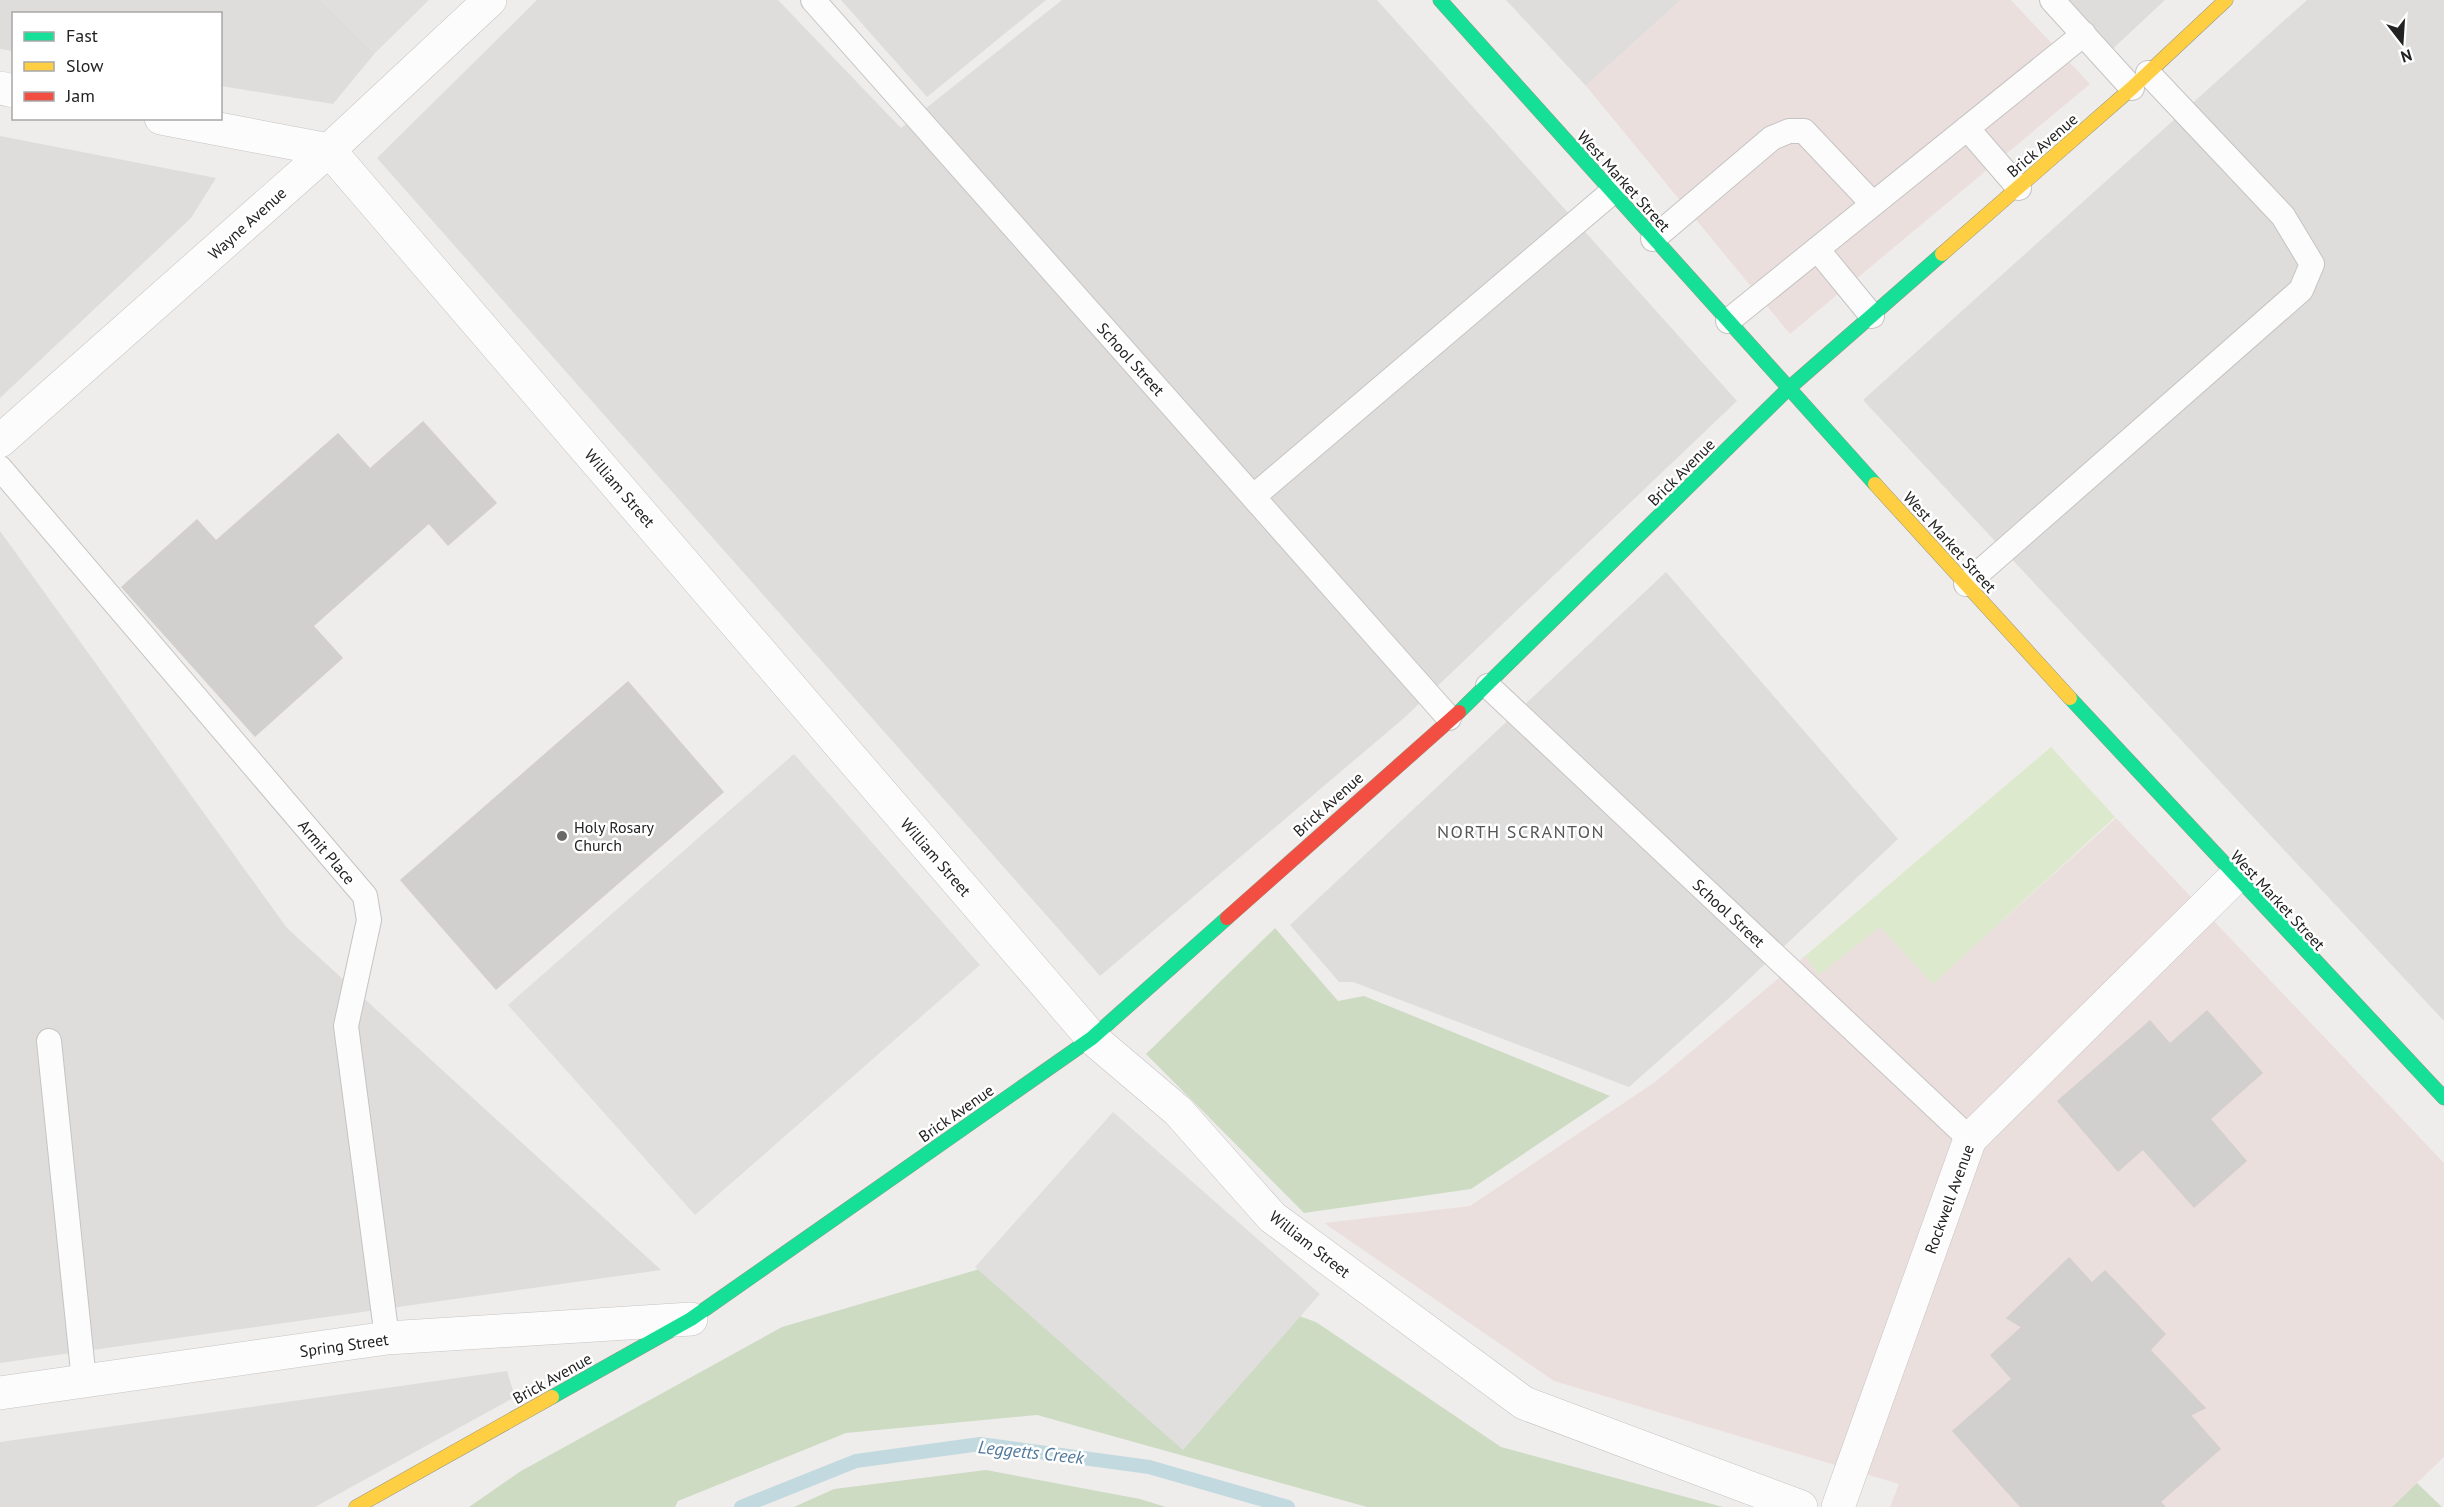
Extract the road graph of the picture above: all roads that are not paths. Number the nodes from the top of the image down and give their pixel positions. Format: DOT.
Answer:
graph roads {
  1 [pos="490,0"];
  2 [pos="813,0"];
  3 [pos="1440,0"];
  4 [pos="2052,0"];
  5 [pos="2226,0"];
  6 [pos="2084,34"];
  7 [pos="2140,80"];
  8 [pos="172,120"];
  9 [pos="1967,128"];
  10 [pos="329,150"];
  11 [pos="2019,188"];
  12 [pos="1612,192"];
  13 [pos="1873,204"];
  14 [pos="1653,239"];
  15 [pos="1817,249"];
  16 [pos="1872,316"];
  17 [pos="1728,321"];
  18 [pos="1788,389"];
  19 [pos="0,441"];
  20 [pos="0,468"];
  21 [pos="1253,497"];
  22 [pos="1966,584"];
  23 [pos="1488,686"];
  24 [pos="1449,718"];
  25 [pos="2234,878"];
  26 [pos="1092,1038"];
  27 [pos="49,1041"];
  28 [pos="2444,1098"];
  29 [pos="1970,1139"];
  30 [pos="691,1319"];
  31 [pos="387,1338"];
  32 [pos="84,1381"];
  33 [pos="0,1393"];
  34 [pos="356,1507"];
  35 [pos="1801,1507"];
  36 [pos="1838,1507"];
  1 -- 10 [label="street, Wayne Avenue"];
  2 -- 21 [label="lane, School Street"];
  3 -- 12 [label="street, West Market Street"];
  4 -- 6 [label="lane"];
  5 -- 7 [label="street, Brick Avenue"];
  6 -- 7 [label="lane"];
  6 -- 9 [label="lane"];
  7 -- 11 [label="street, Brick Avenue"];
  7 -- 22 [label="lane"];
  8 -- 10 [label="street"];
  9 -- 11 [label="lane"];
  9 -- 13 [label="lane"];
  10 -- 19 [label="street, Wayne Avenue"];
  10 -- 26 [label="street, William Street"];
  11 -- 16 [label="street, Brick Avenue"];
  12 -- 14 [label="street, West Market Street"];
  12 -- 21 [label="lane"];
  13 -- 14 [label="lane"];
  13 -- 15 [label="lane"];
  14 -- 17 [label="street, West Market Street"];
  15 -- 16 [label="lane"];
  15 -- 17 [label="lane"];
  16 -- 18 [label="street, Brick Avenue"];
  17 -- 18 [label="street, West Market Street"];
  18 -- 22 [label="street, West Market Street"];
  18 -- 23 [label="street, Brick Avenue"];
  20 -- 31 [label="lane, Armit Place"];
  21 -- 24 [label="lane, School Street"];
  22 -- 25 [label="street, West Market Street"];
  23 -- 24 [label="street, Brick Avenue"];
  23 -- 29 [label="lane, School Street"];
  24 -- 26 [label="street, Brick Avenue"];
  25 -- 28 [label="street, West Market Street"];
  25 -- 29 [label="street, Rockwell Avenue"];
  26 -- 30 [label="street, Brick Avenue"];
  26 -- 35 [label="street, William Street"];
  27 -- 32 [label="lane"];
  29 -- 36 [label="street, Rockwell Avenue"];
  30 -- 31 [label="street, Spring Street"];
  30 -- 34 [label="street, Brick Avenue"];
  31 -- 32 [label="street, Spring Street"];
  32 -- 33 [label="street, Spring Street"];
}
